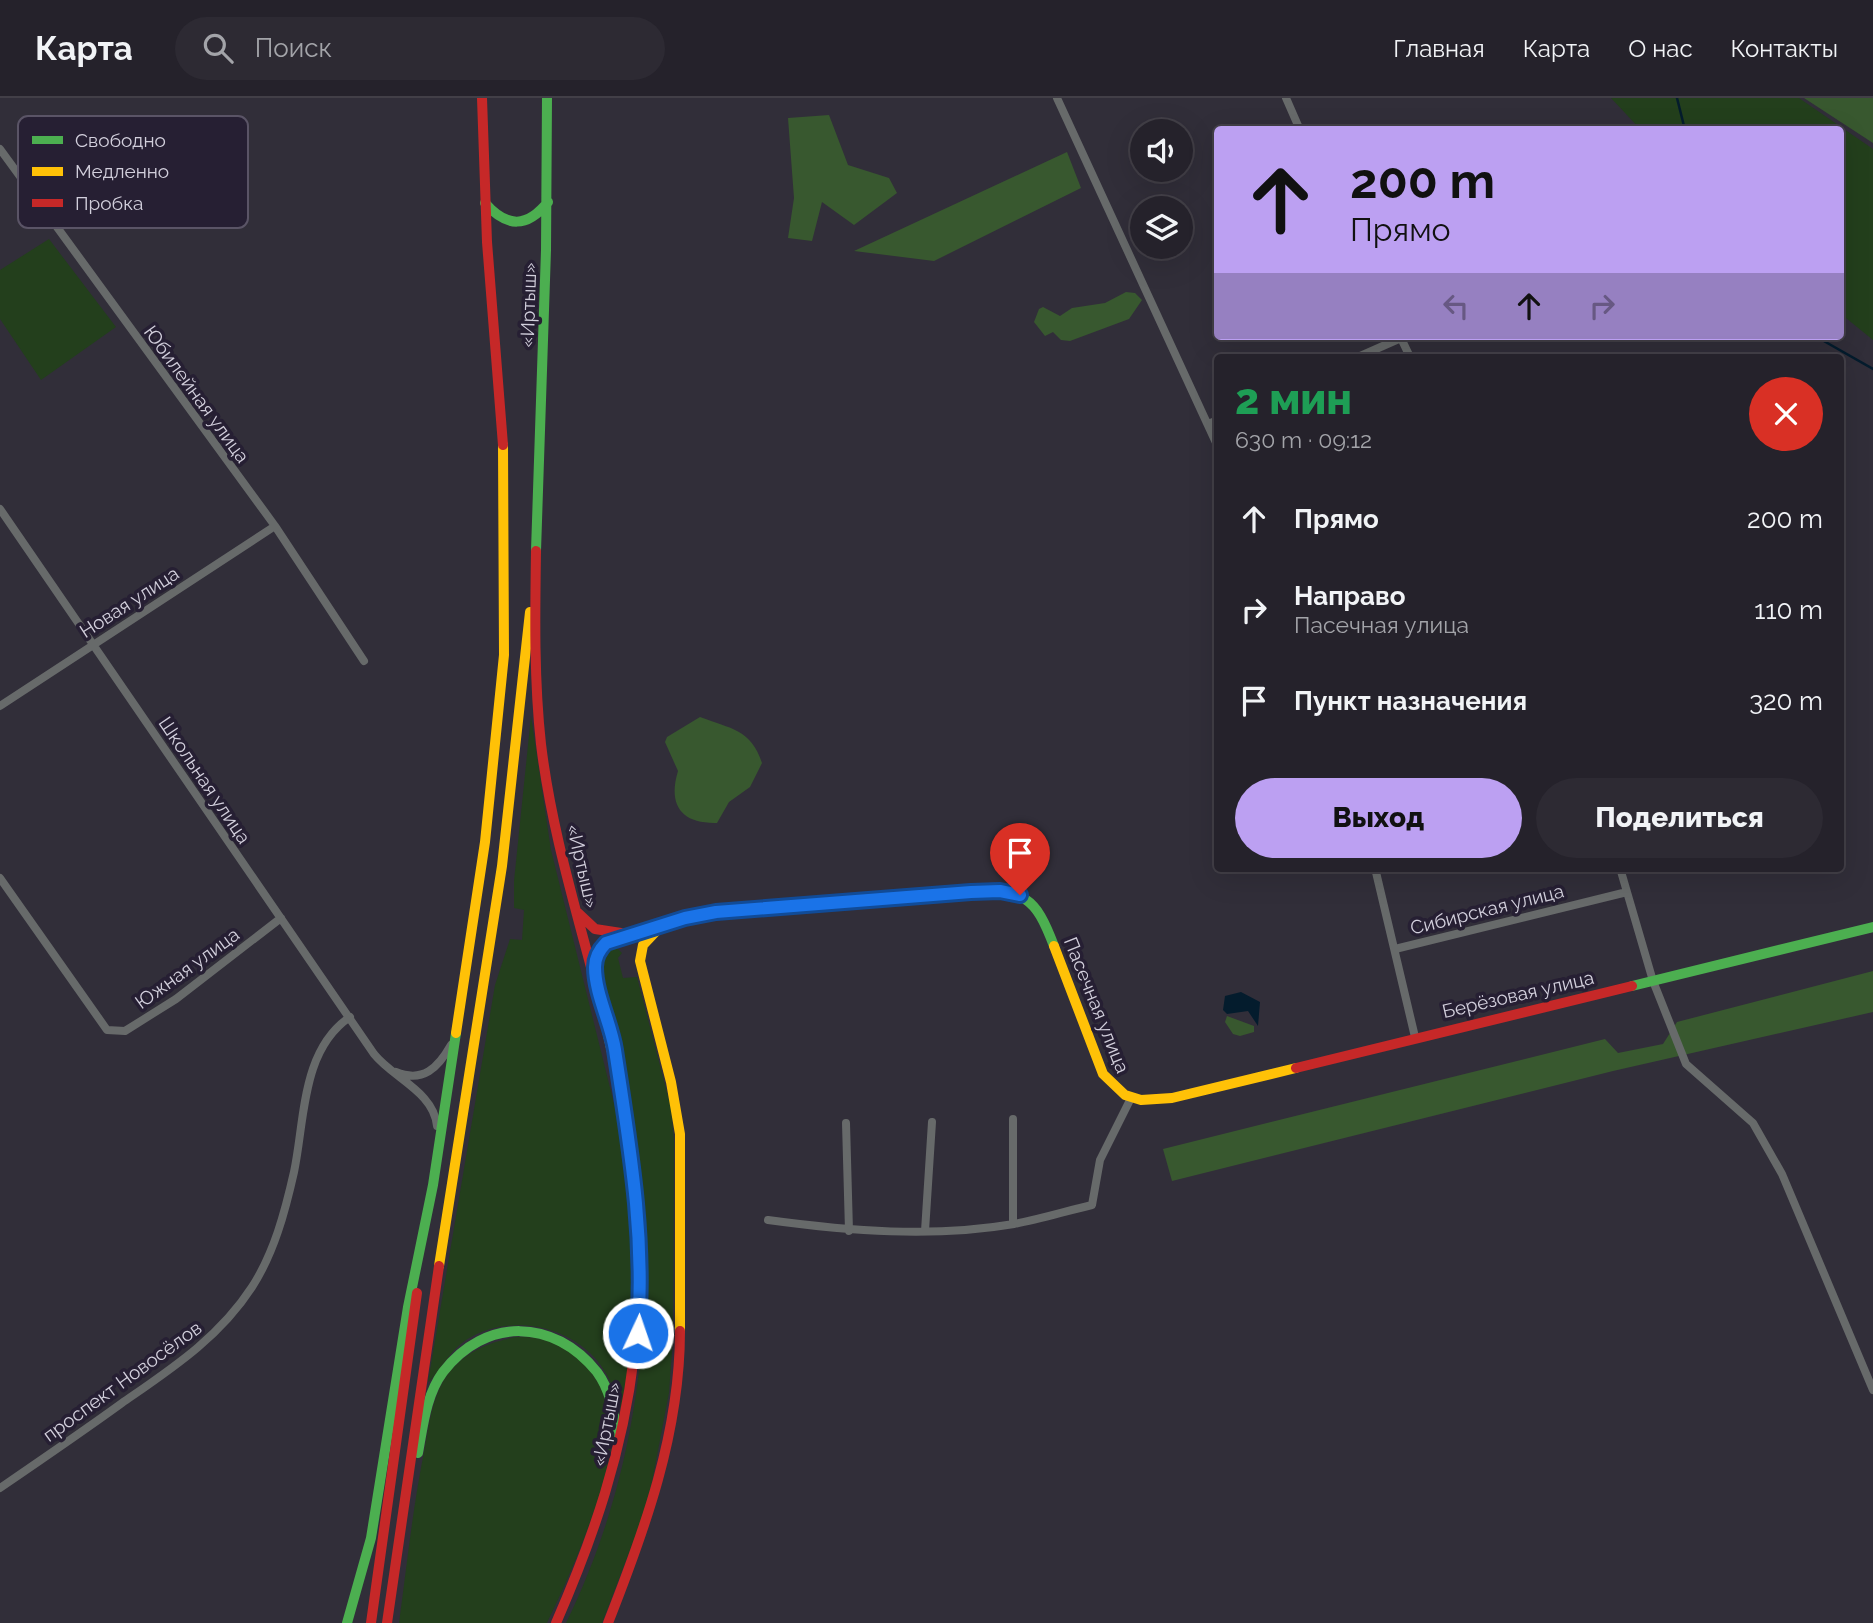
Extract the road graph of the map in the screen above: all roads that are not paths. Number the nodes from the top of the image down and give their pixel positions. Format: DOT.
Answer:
graph roads {
  1 [pos="482,98"];
  2 [pos="547,98"];
  3 [pos="1057,98"];
  4 [pos="1286,98"];
  5 [pos="1298,126"];
  6 [pos="0,149"];
  7 [pos="18,174"];
  8 [pos="548,202"];
  9 [pos="485,203"];
  10 [pos="57,228"];
  11 [pos="1395,340"];
  12 [pos="1364,354"];
  13 [pos="1214,421"];
  14 [pos="1208,424"];
  15 [pos="1214,438"];
  16 [pos="0,509"];
  17 [pos="275,527"];
  18 [pos="533,536"];
  19 [pos="93,644"];
  20 [pos="365,661"];
  21 [pos="0,706"];
  22 [pos="1376,872"];
  23 [pos="1621,872"];
  24 [pos="0,878"];
  25 [pos="1628,892"];
  26 [pos="574,904"];
  27 [pos="281,918"];
  28 [pos="660,927"];
  29 [pos="1873,927"];
  30 [pos="634,933"];
  31 [pos="1395,949"];
  32 [pos="1653,981"];
  33 [pos="350,1017"];
  34 [pos="1415,1037"];
  35 [pos="454,1039"];
  36 [pos="387,1068"];
  37 [pos="619,1077"];
  38 [pos="1172,1098"];
  39 [pos="1130,1100"];
  40 [pos="1013,1119"];
  41 [pos="932,1122"];
  42 [pos="846,1124"];
  43 [pos="439,1146"];
  44 [pos="433,1185"];
  45 [pos="768,1220"];
  46 [pos="1013,1224"];
  47 [pos="849,1231"];
  48 [pos="925,1231"];
  49 [pos="1873,1390"];
  50 [pos="618,1463"];
  51 [pos="0,1488"];
  52 [pos="347,1623"];
  53 [pos="371,1623"];
  54 [pos="389,1623"];
  55 [pos="556,1623"];
  56 [pos="608,1623"];
  1 -- 9 [label="main road, «Иртыш»"];
  2 -- 8 [label="main road, «Иртыш»"];
  3 -- 14 [label="street"];
  4 -- 5 [label="street"];
  6 -- 7 [label="street, Юбилейная улица"];
  8 -- 9 [label="main road"];
  8 -- 18 [label="main road, «Иртыш»"];
  9 -- 35 [label="main road, «Иртыш»"];
  10 -- 17 [label="street, Юбилейная улица"];
  11 -- 12 [label="street"];
  13 -- 14 [label="street"];
  14 -- 15 [label="street"];
  16 -- 19 [label="street, Школьная улица"];
  17 -- 19 [label="street, Новая улица"];
  17 -- 20 [label="street, Юбилейная улица"];
  18 -- 26 [label="main road, «Иртыш»"];
  18 -- 54 [label="main road"];
  19 -- 21 [label="street, Новая улица"];
  19 -- 27 [label="street, Школьная улица"];
  22 -- 31 [label="street"];
  23 -- 25 [label="street"];
  24 -- 27 [label="street, Южная улица"];
  25 -- 31 [label="street, Сибирская улица"];
  25 -- 32 [label="street"];
  26 -- 30 [label="main road"];
  26 -- 37 [label="main road, «Иртыш»"];
  27 -- 33 [label="street, Школьная улица"];
  28 -- 30 [label="main road, Пасечная улица"];
  28 -- 39 [label="main road, Пасечная улица"];
  28 -- 56 [label="main road"];
  29 -- 32 [label="main road, Берёзовая улица"];
  30 -- 37 [label="main road"];
  31 -- 34 [label="street"];
  32 -- 34 [label="main road, Берёзовая улица"];
  32 -- 49 [label="street"];
  33 -- 36 [label="street, Школьная улица"];
  33 -- 51 [label="street, проспект Новосёлов"];
  34 -- 38 [label="main road, Берёзовая улица"];
  35 -- 36 [label="street"];
  35 -- 43 [label="main road, «Иртыш»"];
  36 -- 43 [label="street, Школьная улица"];
  37 -- 50 [label="main road, «Иртыш»"];
  38 -- 39 [label="main road, Пасечная улица"];
  39 -- 46 [label="street"];
  40 -- 46 [label="street"];
  41 -- 48 [label="street"];
  42 -- 47 [label="street"];
  43 -- 44 [label="main road, «Иртыш»"];
  44 -- 52 [label="main road, «Иртыш»"];
  44 -- 53 [label="main road"];
  45 -- 47 [label="street"];
  46 -- 48 [label="street"];
  47 -- 48 [label="street"];
  50 -- 54 [label="main road"];
  50 -- 55 [label="main road, «Иртыш»"];
}
